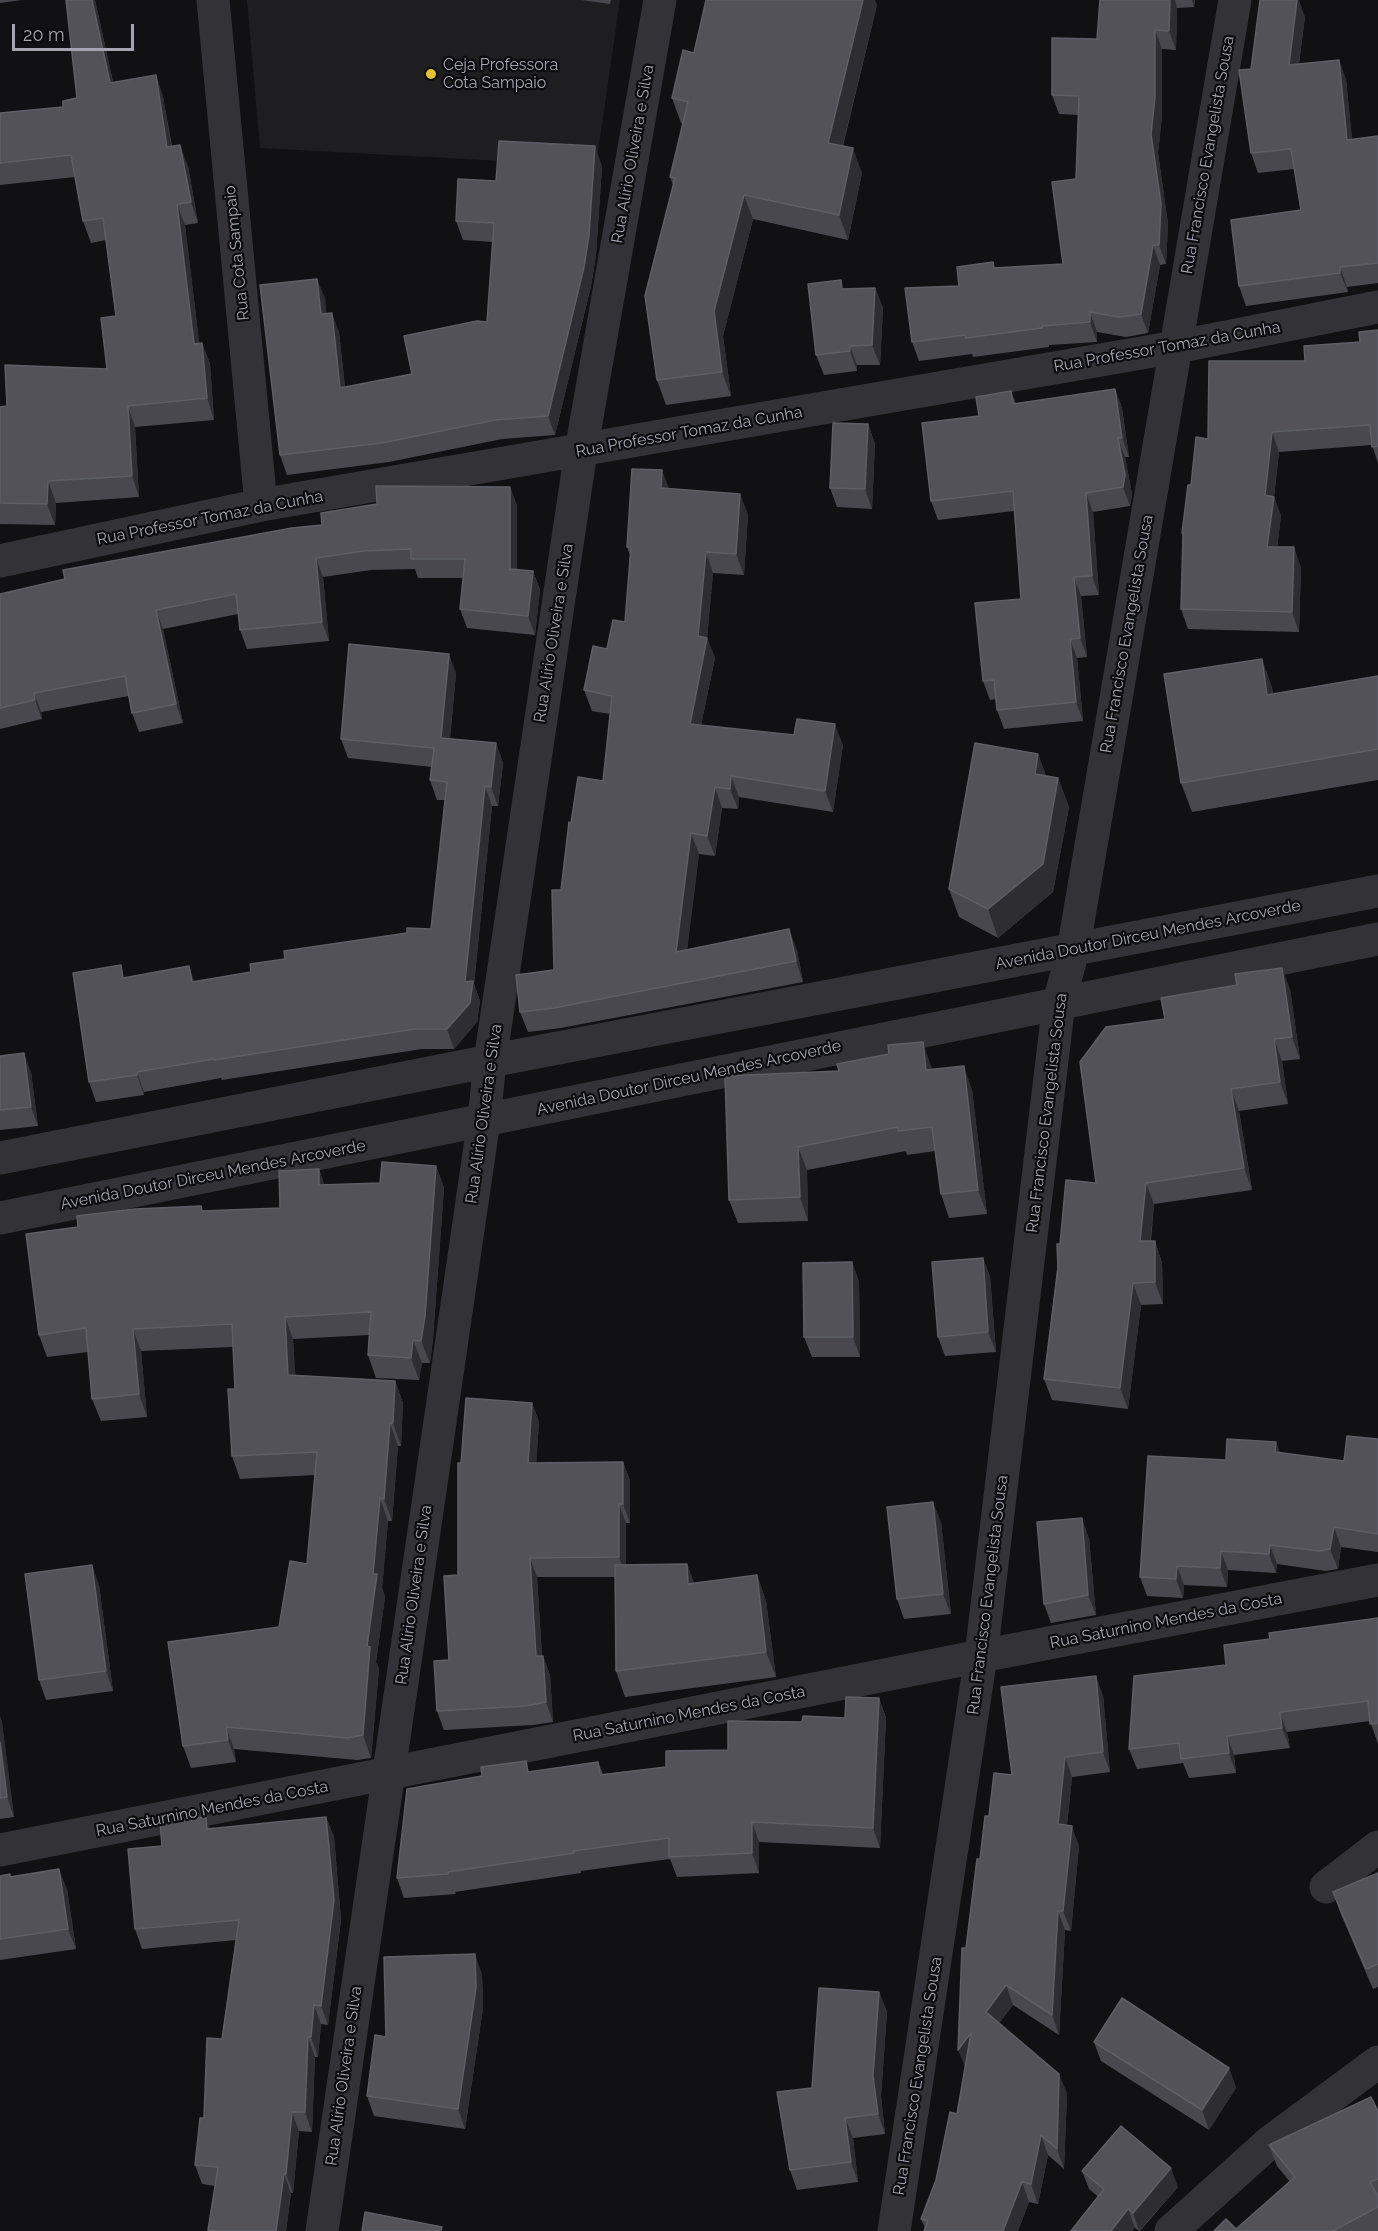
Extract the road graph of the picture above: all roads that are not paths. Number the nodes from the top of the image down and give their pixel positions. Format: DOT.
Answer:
graph roads {
  1 [pos="213,0"];
  2 [pos="660,0"];
  3 [pos="1235,0"];
  4 [pos="1378,308"];
  5 [pos="1176,347"];
  6 [pos="581,451"];
  7 [pos="261,505"];
  8 [pos="0,561"];
  9 [pos="1378,891"];
  10 [pos="1378,939"];
  11 [pos="1073,951"];
  12 [pos="1059,1002"];
  13 [pos="490,1061"];
  14 [pos="484,1120"];
  15 [pos="0,1158"];
  16 [pos="0,1218"];
  17 [pos="1378,1580"];
  18 [pos="981,1656"];
  19 [pos="387,1775"];
  20 [pos="1378,1847"];
  21 [pos="0,1850"];
  22 [pos="1326,1887"];
  23 [pos="1378,2062"];
  24 [pos="322,2231"];
  25 [pos="894,2231"];
  26 [pos="1171,2231"];
  1 -- 7 [label="street, Rua Cota Sampaio"];
  2 -- 6 [label="street, Rua Alírio Oliveira e Silva"];
  3 -- 5 [label="street, Rua Francisco Evangelista Sousa"];
  4 -- 5 [label="street, Rua Professor Tomaz da Cunha"];
  5 -- 6 [label="street, Rua Professor Tomaz da Cunha"];
  5 -- 11 [label="street, Rua Francisco Evangelista Sousa"];
  6 -- 7 [label="street, Rua Professor Tomaz da Cunha"];
  6 -- 13 [label="street, Rua Alírio Oliveira e Silva"];
  7 -- 8 [label="street, Rua Professor Tomaz da Cunha"];
  9 -- 11 [label="street, Avenida Doutor Dirceu Mendes Arcoverde"];
  10 -- 12 [label="street, Avenida Doutor Dirceu Mendes Arcoverde"];
  11 -- 12 [label="street, Rua Francisco Evangelista Sousa"];
  11 -- 13 [label="street, Avenida Doutor Dirceu Mendes Arcoverde"];
  12 -- 14 [label="street, Avenida Doutor Dirceu Mendes Arcoverde"];
  12 -- 18 [label="street, Rua Francisco Evangelista Sousa"];
  13 -- 14 [label="street, Rua Alírio Oliveira e Silva"];
  13 -- 15 [label="street, Avenida Doutor Dirceu Mendes Arcoverde"];
  14 -- 16 [label="street, Avenida Doutor Dirceu Mendes Arcoverde"];
  14 -- 19 [label="street, Rua Alírio Oliveira e Silva"];
  17 -- 18 [label="street, Rua Saturnino Mendes da Costa"];
  18 -- 19 [label="street, Rua Saturnino Mendes da Costa"];
  18 -- 25 [label="street, Rua Francisco Evangelista Sousa"];
  19 -- 21 [label="street, Rua Saturnino Mendes da Costa"];
  19 -- 24 [label="street, Rua Alírio Oliveira e Silva"];
  20 -- 22 [label="street"];
  23 -- 26 [label="street"];
}
